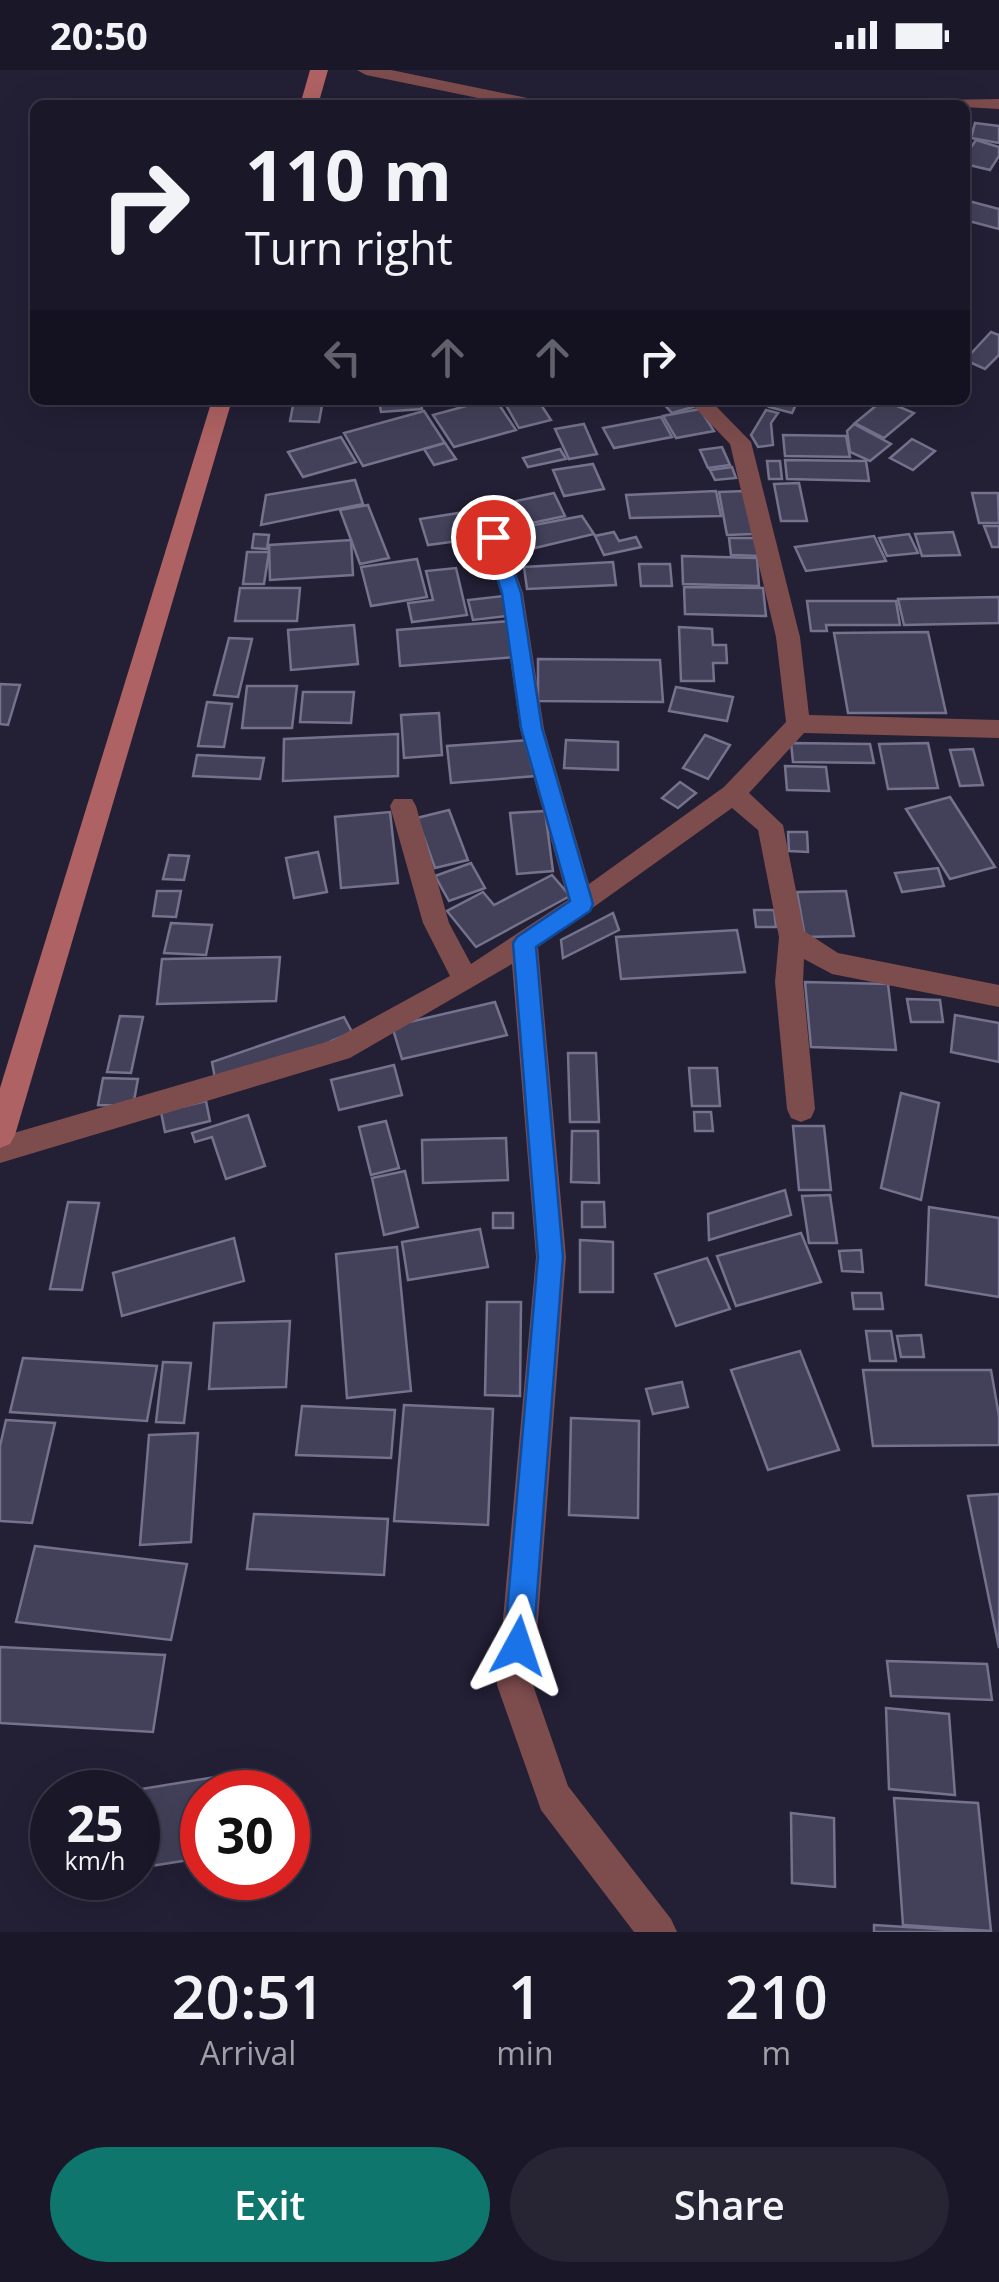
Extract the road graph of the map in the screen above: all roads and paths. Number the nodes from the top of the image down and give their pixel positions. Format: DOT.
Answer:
graph roads {
  1 [pos="319,70"];
  2 [pos="366,70"];
  3 [pos="310,100"];
  4 [pos="512,100"];
  5 [pos="999,104"];
  6 [pos="970,111"];
  7 [pos="220,405"];
  8 [pos="703,405"];
  9 [pos="493,537"];
  10 [pos="798,724"];
  11 [pos="999,729"];
  12 [pos="733,794"];
  13 [pos="403,806"];
  14 [pos="582,904"];
  15 [pos="792,938"];
  16 [pos="524,943"];
  17 [pos="466,982"];
  18 [pos="999,996"];
  19 [pos="801,1109"];
  20 [pos="0,1135"];
  21 [pos="0,1150"];
  22 [pos="658,1932"];
  1 -- 3 [label="main road"];
  2 -- 4 [label="street"];
  5 -- 6 [label="street"];
  7 -- 20 [label="main road"];
  8 -- 10 [label="street"];
  9 -- 14 [label="street"];
  10 -- 11 [label="street"];
  10 -- 12 [label="street"];
  12 -- 14 [label="street"];
  12 -- 15 [label="street"];
  13 -- 17 [label="street"];
  14 -- 16 [label="street"];
  15 -- 18 [label="street"];
  15 -- 19 [label="street"];
  16 -- 17 [label="street"];
  16 -- 22 [label="street"];
  17 -- 21 [label="street"];
}
